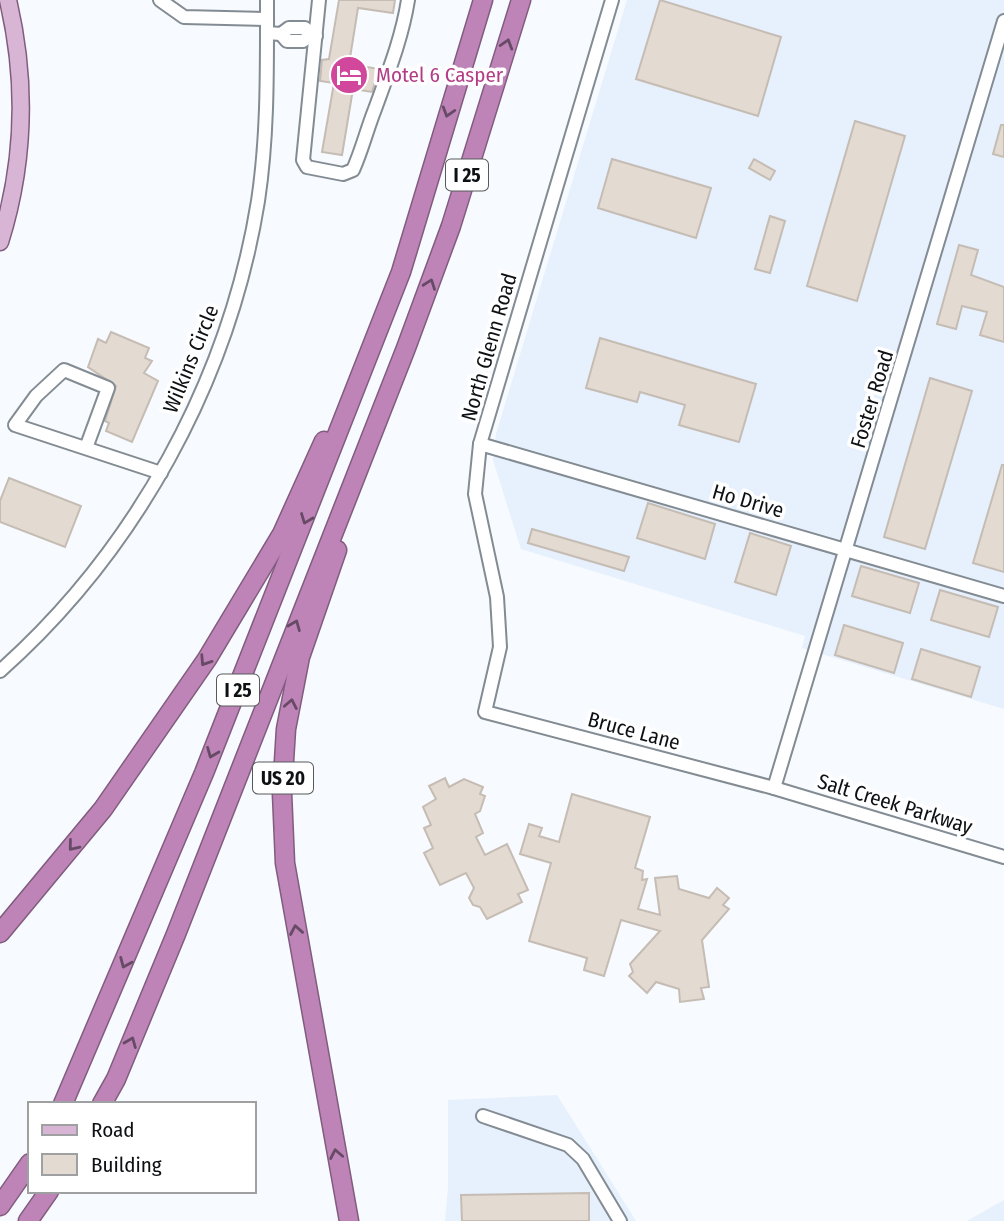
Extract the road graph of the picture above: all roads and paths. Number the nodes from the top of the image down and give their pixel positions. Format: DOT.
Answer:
graph roads {
  1 [pos="8,0"];
  2 [pos="160,0"];
  3 [pos="267,0"];
  4 [pos="319,0"];
  5 [pos="408,0"];
  6 [pos="483,0"];
  7 [pos="521,0"];
  8 [pos="612,0"];
  9 [pos="267,19"];
  10 [pos="1004,21"];
  11 [pos="274,33"];
  12 [pos="314,36"];
  13 [pos="0,242"];
  14 [pos="401,272"];
  15 [pos="406,348"];
  16 [pos="480,444"];
  17 [pos="86,448"];
  18 [pos="161,473"];
  19 [pos="847,550"];
  20 [pos="1004,596"];
  21 [pos="0,671"];
  22 [pos="485,712"];
  23 [pos="774,788"];
  24 [pos="1004,857"];
  25 [pos="0,933"];
  26 [pos="64,1102"];
  27 [pos="103,1102"];
  28 [pos="483,1116"];
  29 [pos="28,1166"];
  30 [pos="48,1193"];
  31 [pos="0,1206"];
  32 [pos="27,1221"];
  33 [pos="349,1221"];
  34 [pos="620,1221"];
  1 -- 13 [label="main road"];
  2 -- 9 [label="street"];
  3 -- 9 [label="street, Wilkins Circle"];
  4 -- 12 [label="street"];
  5 -- 12 [label="street"];
  6 -- 14 [label="highway, I 25, one-way"];
  15 -- 7 [label="highway, I 25, one-way"];
  8 -- 16 [label="street, North Glenn Road"];
  9 -- 11 [label="street, Wilkins Circle"];
  10 -- 19 [label="street, Foster Road"];
  11 -- 12 [label="street"];
  11 -- 18 [label="street, Wilkins Circle"];
  14 -- 25 [label="highway, one-way"];
  14 -- 26 [label="highway, I 25, one-way"];
  27 -- 15 [label="highway, I 25, one-way"];
  33 -- 15 [label="highway, US 20, one-way"];
  16 -- 19 [label="street, Ho Drive"];
  16 -- 22 [label="street, North Glenn Road"];
  17 -- 17 [label="street"];
  17 -- 18 [label="street"];
  18 -- 21 [label="street, Wilkins Circle"];
  19 -- 20 [label="street, Ho Drive"];
  19 -- 23 [label="street, Foster Road"];
  22 -- 23 [label="street, Bruce Lane"];
  23 -- 24 [label="street, Salt Creek Parkway"];
  28 -- 34 [label="street"];
  29 -- 31 [label="highway"];
  30 -- 32 [label="highway"];
}
